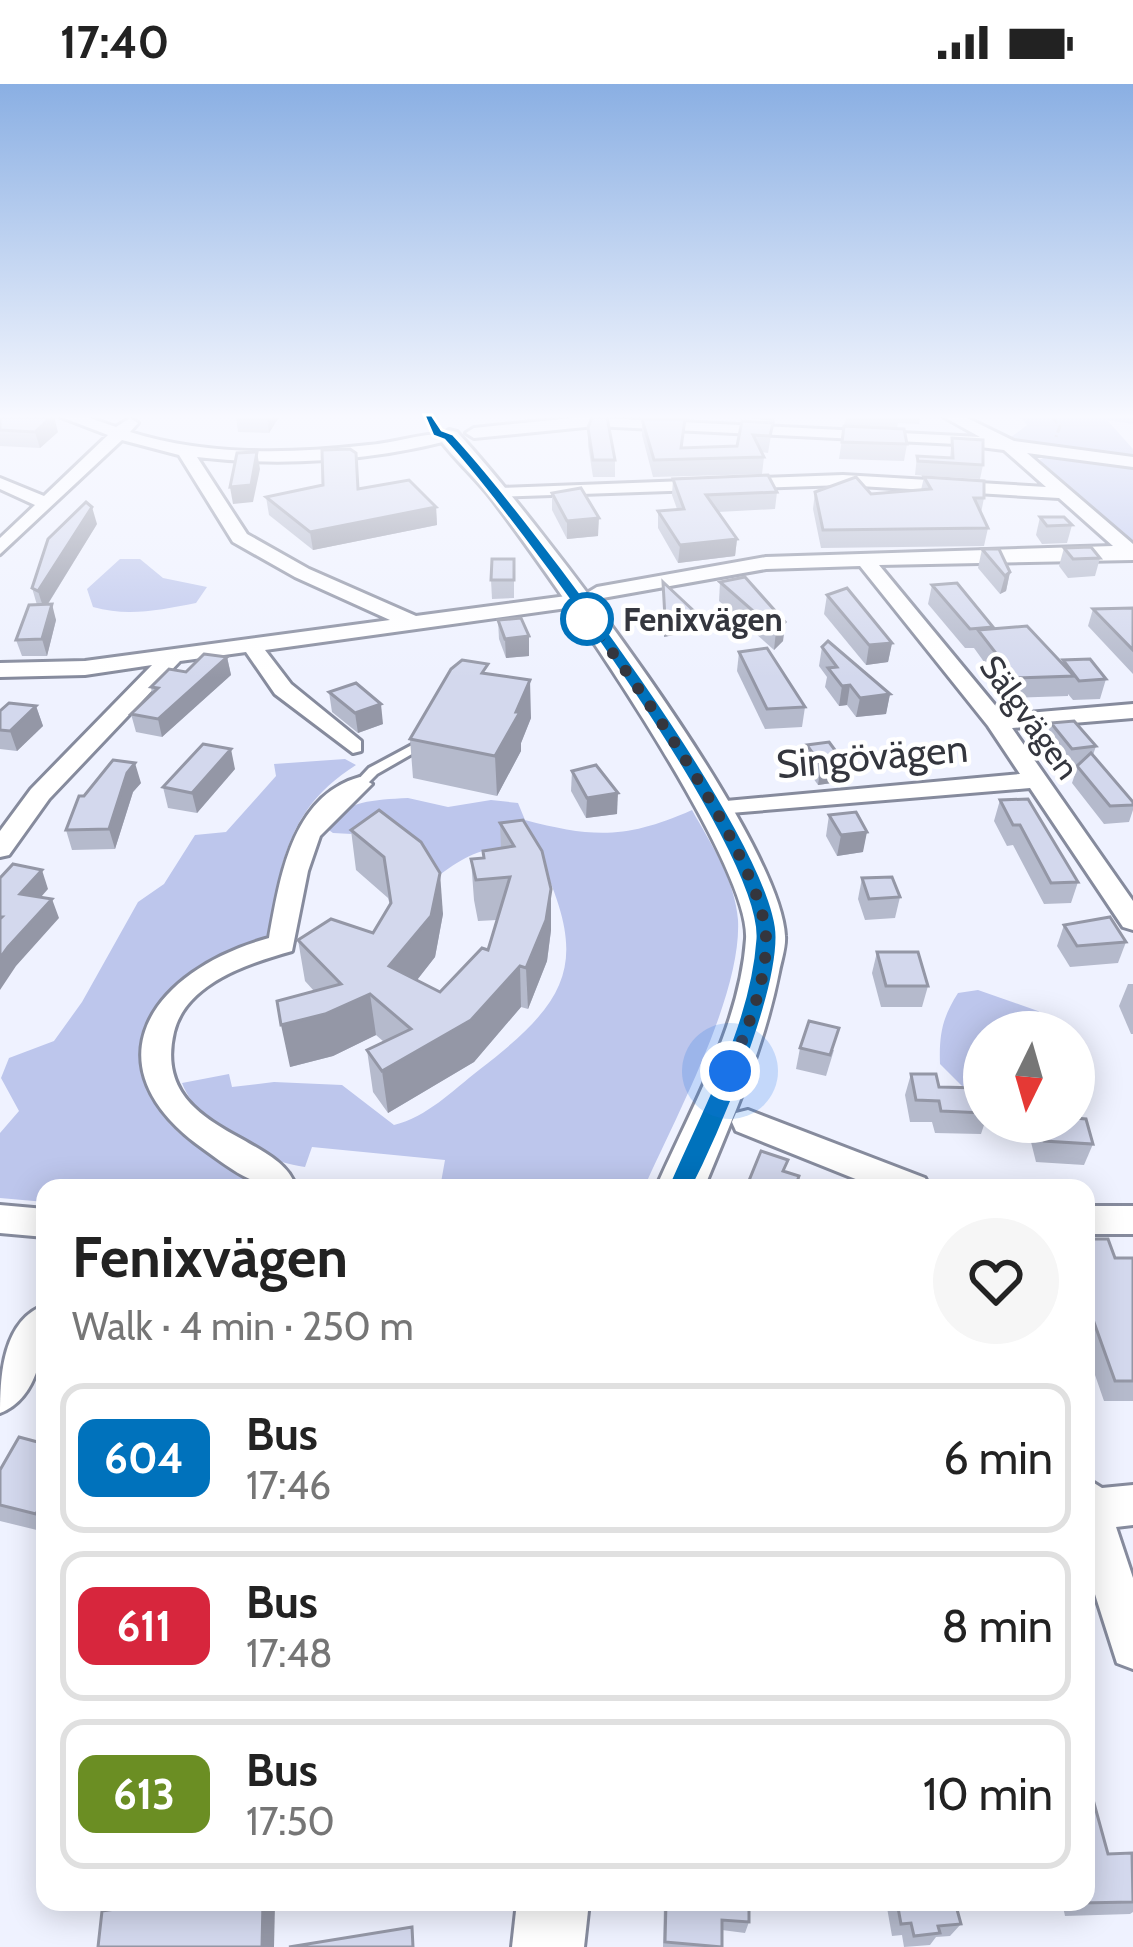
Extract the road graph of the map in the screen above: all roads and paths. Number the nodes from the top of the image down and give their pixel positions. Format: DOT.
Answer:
graph roads {
  1 [pos="45,504"];
  2 [pos="218,504"];
  3 [pos="509,504"];
  4 [pos="1072,504"];
  5 [pos="0,548"];
  6 [pos="1132,552"];
  7 [pos="865,560"];
  8 [pos="586,597"];
  9 [pos="409,621"];
  10 [pos="251,645"];
  11 [pos="173,656"];
  12 [pos="0,670"];
  13 [pos="1133,711"];
  14 [pos="997,722"];
  15 [pos="427,741"];
  16 [pos="353,746"];
  17 [pos="1037,780"];
  18 [pos="360,784"];
  19 [pos="715,809"];
  20 [pos="0,849"];
  21 [pos="1133,921"];
  22 [pos="748,1122"];
  23 [pos="275,1179"];
  24 [pos="684,1179"];
  25 [pos="891,1179"];
  26 [pos="0,1220"];
  27 [pos="1095,1220"];
  28 [pos="1133,1220"];
  29 [pos="36,1222"];
  30 [pos="36,1336"];
  31 [pos="0,1395"];
  32 [pos="1095,1503"];
  33 [pos="1133,1505"];
  34 [pos="1095,1525"];
  35 [pos="1133,1647"];
  36 [pos="553,1911"];
  37 [pos="548,1947"];
  1 -- 5 [label="street"];
  2 -- 9 [label="street"];
  3 -- 8 [label="main road"];
  4 -- 6 [label="street"];
  6 -- 7 [label="street"];
  7 -- 8 [label="street"];
  7 -- 14 [label="street, Sälgvägen"];
  8 -- 9 [label="street"];
  8 -- 19 [label="main road"];
  9 -- 10 [label="street"];
  10 -- 11 [label="street"];
  10 -- 16 [label="street"];
  11 -- 12 [label="street"];
  11 -- 20 [label="street"];
  13 -- 14 [label="street"];
  14 -- 17 [label="street, Sälgvägen"];
  15 -- 18 [label="lane"];
  17 -- 19 [label="street, Singövägen"];
  17 -- 21 [label="street, Sälgvägen"];
  18 -- 23 [label="street"];
  19 -- 24 [label="main road"];
  22 -- 25 [label="street"];
  26 -- 29 [label="street"];
  27 -- 28 [label="street"];
  30 -- 31 [label="street"];
  32 -- 33 [label="street"];
  34 -- 35 [label="street"];
  36 -- 37 [label="main road"];
}
